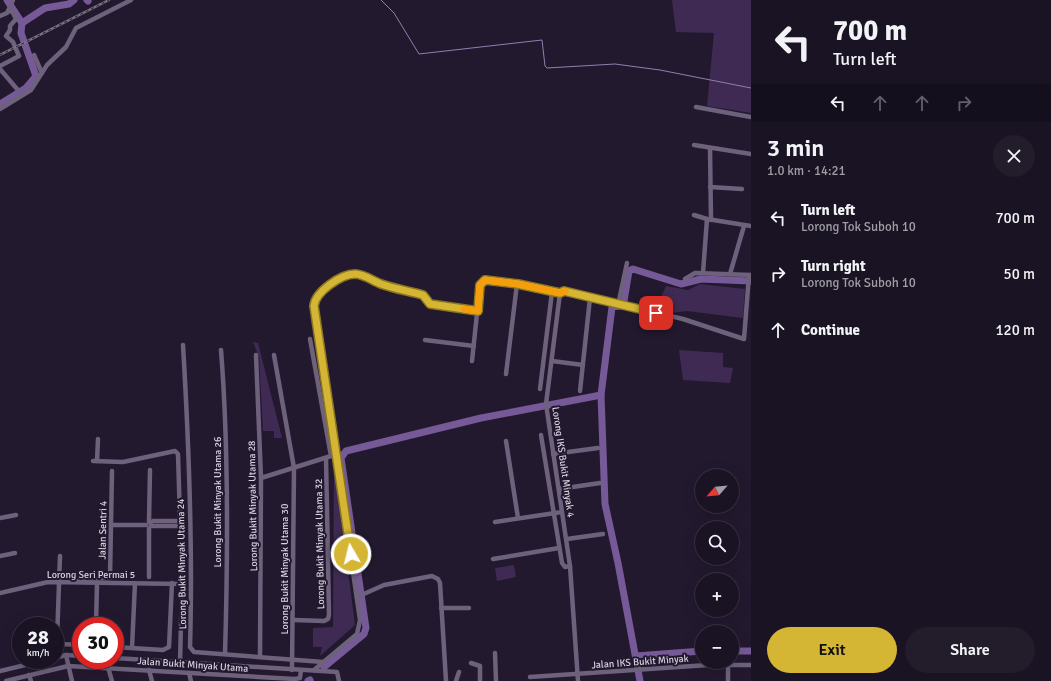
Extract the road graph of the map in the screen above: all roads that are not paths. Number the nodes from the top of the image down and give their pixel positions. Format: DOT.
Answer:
graph roads {
  1 [pos="131,0"];
  2 [pos="13,1"];
  3 [pos="9,10"];
  4 [pos="0,16"];
  5 [pos="34,55"];
  6 [pos="0,68"];
  7 [pos="42,73"];
  8 [pos="17,89"];
  9 [pos="696,107"];
  10 [pos="0,110"];
  11 [pos="751,117"];
  12 [pos="694,145"];
  13 [pos="710,148"];
  14 [pos="751,154"];
  15 [pos="710,187"];
  16 [pos="742,189"];
  17 [pos="694,215"];
  18 [pos="709,219"];
  19 [pos="744,226"];
  20 [pos="751,226"];
  21 [pos="627,263"];
  22 [pos="703,273"];
  23 [pos="730,274"];
  24 [pos="750,276"];
  25 [pos="685,279"];
  26 [pos="518,284"];
  27 [pos="552,292"];
  28 [pos="562,292"];
  29 [pos="590,298"];
  30 [pos="620,305"];
  31 [pos="478,311"];
  32 [pos="310,339"];
  33 [pos="425,340"];
  34 [pos="183,345"];
  35 [pos="474,346"];
  36 [pos="221,350"];
  37 [pos="274,354"];
  38 [pos="256,355"];
  39 [pos="552,361"];
  40 [pos="472,362"];
  41 [pos="583,365"];
  42 [pos="506,374"];
  43 [pos="540,389"];
  44 [pos="580,391"];
  45 [pos="541,435"];
  46 [pos="98,439"];
  47 [pos="506,441"];
  48 [pos="598,448"];
  49 [pos="553,454"];
  50 [pos="326,458"];
  51 [pos="294,468"];
  52 [pos="150,470"];
  53 [pos="112,471"];
  54 [pos="261,478"];
  55 [pos="600,483"];
  56 [pos="559,489"];
  57 [pos="562,512"];
  58 [pos="554,513"];
  59 [pos="16,515"];
  60 [pos="0,518"];
  61 [pos="518,518"];
  62 [pos="495,522"];
  63 [pos="179,524"];
  64 [pos="111,525"];
  65 [pos="149,525"];
  66 [pos="603,534"];
  67 [pos="567,540"];
  68 [pos="559,548"];
  69 [pos="15,553"];
  70 [pos="0,556"];
  71 [pos="60,556"];
  72 [pos="493,559"];
  73 [pos="570,566"];
  74 [pos="149,577"];
  75 [pos="76,579"];
  76 [pos="60,582"];
  77 [pos="97,583"];
  78 [pos="135,583"];
  79 [pos="172,583"];
  80 [pos="182,584"];
  81 [pos="192,584"];
  82 [pos="0,592"];
  83 [pos="360,595"];
  84 [pos="441,608"];
  85 [pos="469,608"];
  86 [pos="96,617"];
  87 [pos="294,620"];
  88 [pos="72,644"];
  89 [pos="124,648"];
  90 [pos="132,648"];
  91 [pos="495,653"];
  92 [pos="225,654"];
  93 [pos="66,655"];
  94 [pos="72,655"];
  95 [pos="260,656"];
  96 [pos="124,659"];
  97 [pos="292,659"];
  98 [pos="180,662"];
  99 [pos="323,662"];
  100 [pos="471,663"];
  101 [pos="739,665"];
  102 [pos="751,665"];
  103 [pos="68,666"];
  104 [pos="72,666"];
  105 [pos="695,667"];
  106 [pos="12,668"];
  107 [pos="124,668"];
  108 [pos="109,669"];
  109 [pos="728,669"];
  110 [pos="150,670"];
  111 [pos="292,670"];
  112 [pos="301,670"];
  113 [pos="314,670"];
  114 [pos="0,671"];
  115 [pos="459,672"];
  116 [pos="189,673"];
  117 [pos="577,674"];
  118 [pos="29,675"];
  119 [pos="530,677"];
  120 [pos="6,681"];
  121 [pos="31,681"];
  122 [pos="72,681"];
  123 [pos="112,681"];
  124 [pos="152,681"];
  125 [pos="191,681"];
  126 [pos="339,681"];
  127 [pos="446,681"];
  128 [pos="456,681"];
  129 [pos="480,681"];
  130 [pos="496,681"];
  131 [pos="578,681"];
  132 [pos="728,681"];
  1 -- 7 [label="street"];
  2 -- 3 [label="street"];
  3 -- 4 [label="street"];
  3 -- 6 [label="street"];
  5 -- 7 [label="street"];
  6 -- 8 [label="street"];
  7 -- 10 [label="street"];
  9 -- 11 [label="street"];
  12 -- 13 [label="street"];
  13 -- 14 [label="street"];
  13 -- 15 [label="street"];
  15 -- 16 [label="street"];
  15 -- 18 [label="street"];
  17 -- 18 [label="street"];
  18 -- 19 [label="street"];
  18 -- 22 [label="street"];
  19 -- 20 [label="street"];
  19 -- 23 [label="street"];
  21 -- 30 [label="street"];
  22 -- 23 [label="street"];
  22 -- 25 [label="street"];
  23 -- 24 [label="street"];
  24 -- 30 [label="street"];
  26 -- 27 [label="street"];
  26 -- 31 [label="street"];
  26 -- 42 [label="street"];
  27 -- 28 [label="street"];
  27 -- 43 [label="street"];
  28 -- 29 [label="street"];
  28 -- 39 [label="street, Lorong IKS Bukit Minyak 4"];
  29 -- 30 [label="street"];
  29 -- 41 [label="street"];
  31 -- 35 [label="street"];
  31 -- 83 [label="street"];
  32 -- 50 [label="street"];
  33 -- 35 [label="street"];
  34 -- 81 [label="street, Lorong Bukit Minyak Utama 24"];
  35 -- 40 [label="street"];
  36 -- 92 [label="street, Lorong Bukit Minyak Utama 26"];
  37 -- 51 [label="street, Lorong Bukit Minyak Utama 30"];
  38 -- 54 [label="street, Lorong Bukit Minyak Utama 28"];
  39 -- 41 [label="street"];
  39 -- 49 [label="street, Lorong IKS Bukit Minyak 4"];
  41 -- 44 [label="street"];
  45 -- 58 [label="street"];
  46 -- 63 [label="street"];
  47 -- 61 [label="street"];
  48 -- 49 [label="street"];
  49 -- 56 [label="street, Lorong IKS Bukit Minyak 4"];
  50 -- 51 [label="street"];
  50 -- 87 [label="street, Lorong Bukit Minyak Utama 32"];
  51 -- 54 [label="street"];
  51 -- 87 [label="street, Lorong Bukit Minyak Utama 30"];
  52 -- 65 [label="street"];
  53 -- 64 [label="street, Jalan Sentri 4"];
  54 -- 95 [label="street, Lorong Bukit Minyak Utama 28"];
  55 -- 56 [label="street"];
  56 -- 57 [label="street, Lorong IKS Bukit Minyak 4"];
  57 -- 58 [label="street"];
  57 -- 67 [label="street, Lorong IKS Bukit Minyak 4"];
  58 -- 61 [label="street"];
  58 -- 68 [label="street"];
  59 -- 60 [label="street"];
  61 -- 62 [label="street"];
  63 -- 65 [label="street"];
  63 -- 80 [label="street"];
  64 -- 65 [label="street"];
  64 -- 75 [label="street, Jalan Sentri 4"];
  65 -- 74 [label="street"];
  66 -- 67 [label="street"];
  67 -- 73 [label="street, Lorong IKS Bukit Minyak 4"];
  68 -- 72 [label="street"];
  68 -- 73 [label="street"];
  69 -- 70 [label="street"];
  71 -- 76 [label="street"];
  73 -- 117 [label="street, Lorong IKS Bukit Minyak 4"];
  76 -- 77 [label="street, Lorong Seri Permai 5"];
  76 -- 82 [label="street, Lorong Seri Permai 5"];
  76 -- 88 [label="street"];
  77 -- 78 [label="street, Lorong Seri Permai 5"];
  77 -- 86 [label="street"];
  78 -- 79 [label="street, Lorong Seri Permai 5"];
  78 -- 90 [label="street"];
  79 -- 80 [label="street, Lorong Seri Permai 5"];
  79 -- 90 [label="street"];
  80 -- 81 [label="street, Lorong Seri Permai 5"];
  80 -- 98 [label="street"];
  81 -- 92 [label="street, Lorong Bukit Minyak Utama 24"];
  83 -- 84 [label="street"];
  83 -- 99 [label="street"];
  84 -- 85 [label="street"];
  84 -- 127 [label="street"];
  87 -- 97 [label="street, Lorong Bukit Minyak Utama 30"];
  89 -- 90 [label="street"];
  91 -- 130 [label="street"];
  92 -- 95 [label="street, Lorong Bukit Minyak Utama 24"];
  93 -- 94 [label="street"];
  93 -- 103 [label="street"];
  95 -- 97 [label="street, Lorong Bukit Minyak Utama 24"];
  96 -- 98 [label="street, Jalan Bukit Minyak Utama"];
  97 -- 99 [label="street, Lorong Bukit Minyak Utama 24"];
  97 -- 111 [label="street, Lorong Bukit Minyak Utama 30"];
  98 -- 111 [label="street, Jalan Bukit Minyak Utama"];
  99 -- 113 [label="street"];
  100 -- 129 [label="street"];
  101 -- 102 [label="street, Jalan IKS Bukit Minyak"];
  103 -- 104 [label="street, Jalan Bukit Minyak Utama"];
  103 -- 118 [label="street, Jalan Bukit Minyak Utama"];
  103 -- 122 [label="street"];
  105 -- 117 [label="street, Jalan IKS Bukit Minyak"];
  106 -- 114 [label="street"];
  107 -- 110 [label="street, Jalan Bukit Minyak Utama"];
  108 -- 123 [label="street"];
  109 -- 132 [label="street"];
  110 -- 116 [label="street, Jalan Bukit Minyak Utama"];
  110 -- 124 [label="street"];
  111 -- 112 [label="street, Jalan Bukit Minyak Utama"];
  112 -- 113 [label="street, Jalan Bukit Minyak Utama"];
  112 -- 116 [label="street, Jalan Bukit Minyak Utama"];
  113 -- 126 [label="street, Jalan Bukit Minyak Utama"];
  115 -- 128 [label="street"];
  116 -- 125 [label="street"];
  117 -- 119 [label="street, Jalan IKS Bukit Minyak"];
  117 -- 131 [label="street, Lorong IKS Bukit Minyak 4"];
  118 -- 120 [label="street, Jalan Bukit Minyak Utama"];
  118 -- 121 [label="street"];
}
